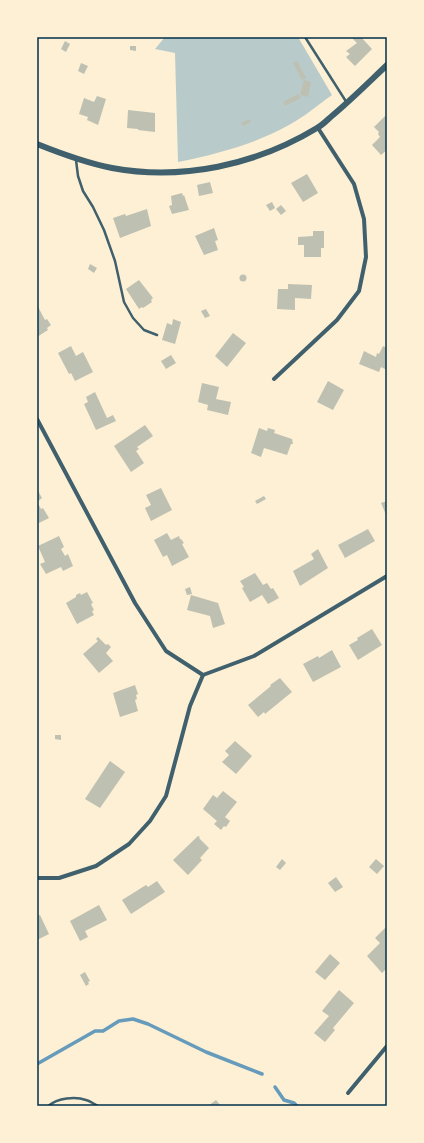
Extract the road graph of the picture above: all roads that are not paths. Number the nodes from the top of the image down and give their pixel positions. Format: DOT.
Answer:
graph roads {
  1 [pos="306,37"];
  2 [pos="387,65"];
  3 [pos="347,104"];
  4 [pos="318,128"];
  5 [pos="37,144"];
  6 [pos="76,159"];
  7 [pos="157,335"];
  8 [pos="274,379"];
  9 [pos="37,419"];
  10 [pos="387,576"];
  11 [pos="203,675"];
  12 [pos="37,878"];
  13 [pos="387,1046"];
  14 [pos="348,1093"];
  15 [pos="48,1106"];
  16 [pos="98,1106"];
  1 -- 3 [label="lane"];
  2 -- 3 [label="street"];
  3 -- 4 [label="street"];
  4 -- 6 [label="street"];
  4 -- 8 [label="street"];
  5 -- 6 [label="street"];
  6 -- 7 [label="lane"];
  9 -- 11 [label="street"];
  10 -- 11 [label="street"];
  11 -- 12 [label="street"];
  13 -- 14 [label="street"];
  15 -- 16 [label="lane"];
}
